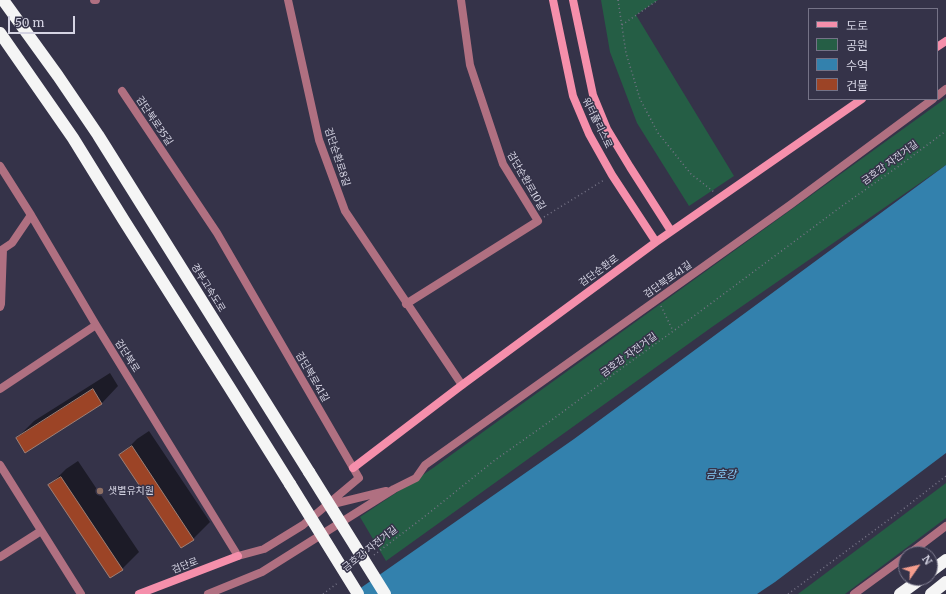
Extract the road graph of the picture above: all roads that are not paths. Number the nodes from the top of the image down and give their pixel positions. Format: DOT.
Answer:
graph roads {
  1 [pos="3,0"];
  2 [pos="288,0"];
  3 [pos="461,0"];
  4 [pos="553,0"];
  5 [pos="573,0"];
  6 [pos="0,33"];
  7 [pos="122,91"];
  8 [pos="861,100"];
  9 [pos="932,100"];
  10 [pos="170,162"];
  11 [pos="0,166"];
  12 [pos="31,215"];
  13 [pos="671,231"];
  14 [pos="656,242"];
  15 [pos="406,304"];
  16 [pos="0,307"];
  17 [pos="96,325"];
  18 [pos="462,385"];
  19 [pos="0,389"];
  20 [pos="0,465"];
  21 [pos="353,468"];
  22 [pos="394,489"];
  23 [pos="326,505"];
  24 [pos="946,526"];
  25 [pos="41,531"];
  26 [pos="920,546"];
  27 [pos="238,556"];
  28 [pos="0,557"];
  29 [pos="898,562"];
  30 [pos="946,582"];
  31 [pos="946,589"];
  32 [pos="909,590"];
  33 [pos="81,594"];
  34 [pos="139,594"];
  35 [pos="208,594"];
  36 [pos="358,594"];
  37 [pos="386,594"];
  38 [pos="854,594"];
  39 [pos="900,594"];
  40 [pos="931,594"];
  41 [pos="939,594"];
  1 -- 37 [label="highway, 경부고속도로, bridge"];
  2 -- 15 [label="street, 검단순환로8길"];
  3 -- 15 [label="street, 검단순환로10길"];
  4 -- 14 [label="street, 워터폴리스로"];
  5 -- 13 [label="street, 워터폴리스로"];
  6 -- 36 [label="highway, bridge"];
  7 -- 10 [label="street, 검단북로35길"];
  8 -- 13 [label="street, 검단순환로"];
  9 -- 22 [label="street, 검단북로41길"];
  10 -- 21 [label="street, 검단북로41길"];
  11 -- 12 [label="street, 검단북로"];
  12 -- 16 [label="street"];
  12 -- 17 [label="street, 검단북로"];
  13 -- 14 [label="street, 검단순환로"];
  14 -- 18 [label="street, 검단순환로"];
  15 -- 18 [label="street, 검단순환로8길"];
  17 -- 19 [label="street"];
  17 -- 27 [label="street, 검단북로"];
  18 -- 21 [label="street, 검단순환로"];
  20 -- 25 [label="street"];
  21 -- 23 [label="street, 검단북로41길"];
  22 -- 23 [label="street"];
  22 -- 35 [label="street"];
  23 -- 27 [label="street, 검단북로41길"];
  24 -- 26 [label="street"];
  25 -- 28 [label="street"];
  25 -- 33 [label="street"];
  27 -- 34 [label="street, 검단로"];
  29 -- 38 [label="street"];
  30 -- 40 [label="highway"];
  31 -- 41 [label="highway"];
  32 -- 39 [label="highway"];
}
